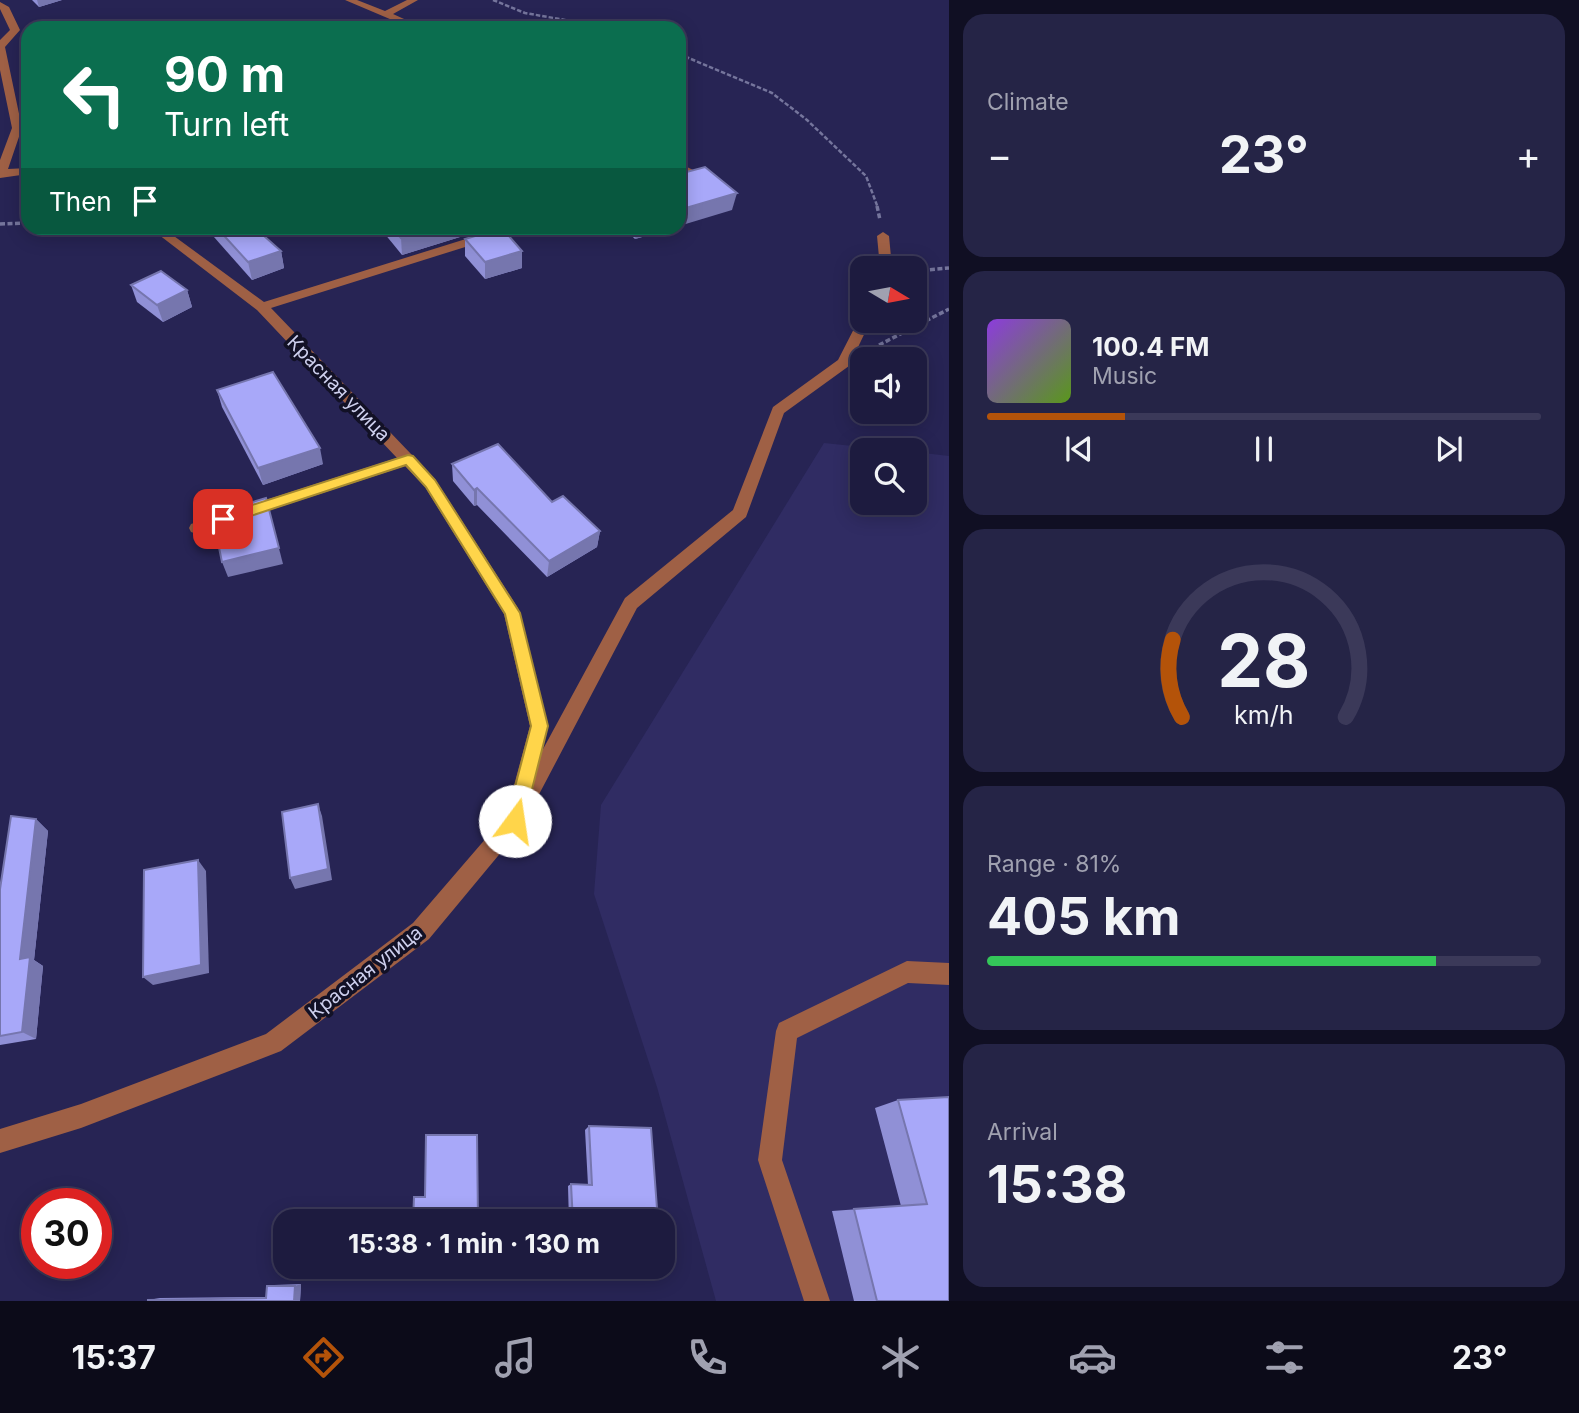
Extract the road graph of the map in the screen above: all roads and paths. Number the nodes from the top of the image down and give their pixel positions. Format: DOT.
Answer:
graph roads {
  1 [pos="349,0"];
  2 [pos="414,0"];
  3 [pos="493,0"];
  4 [pos="7,6"];
  5 [pos="386,14"];
  6 [pos="402,21"];
  7 [pos="571,21"];
  8 [pos="0,47"];
  9 [pos="686,57"];
  10 [pos="21,172"];
  11 [pos="1,174"];
  12 [pos="21,223"];
  13 [pos="0,224"];
  14 [pos="165,235"];
  15 [pos="490,235"];
  16 [pos="883,236"];
  17 [pos="885,256"];
  18 [pos="949,268"];
  19 [pos="928,270"];
  20 [pos="262,307"];
  21 [pos="949,309"];
  22 [pos="858,333"];
  23 [pos="844,363"];
  24 [pos="408,460"];
  25 [pos="197,528"];
  26 [pos="515,821"];
  27 [pos="949,974"];
  28 [pos="0,1141"];
  29 [pos="817,1301"];
  1 -- 5 [label="street"];
  2 -- 5 [label="street"];
  3 -- 7 [label="path"];
  4 -- 8 [label="street"];
  5 -- 6 [label="street"];
  8 -- 11 [label="street"];
  9 -- 16 [label="path"];
  10 -- 11 [label="street"];
  12 -- 13 [label="path"];
  14 -- 20 [label="street, Красная улица"];
  15 -- 20 [label="street"];
  16 -- 17 [label="street"];
  18 -- 19 [label="path"];
  20 -- 24 [label="street, Красная улица"];
  21 -- 23 [label="path"];
  22 -- 23 [label="street"];
  23 -- 26 [label="street"];
  24 -- 25 [label="street"];
  24 -- 26 [label="street, Красная улица"];
  26 -- 28 [label="street, Красная улица"];
  27 -- 29 [label="street"];
}
